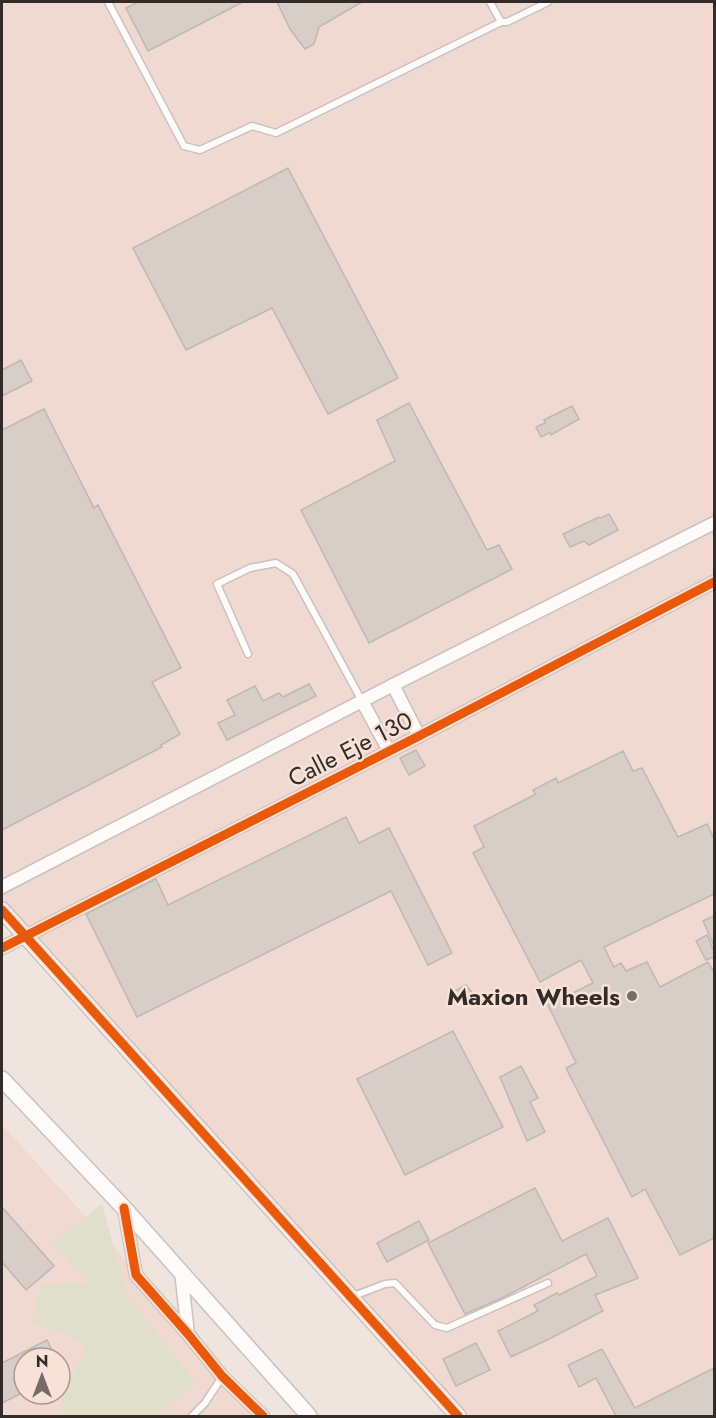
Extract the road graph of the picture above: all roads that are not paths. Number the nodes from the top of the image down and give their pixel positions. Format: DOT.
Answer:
graph roads {
  1 [pos="108,2"];
  2 [pos="490,2"];
  3 [pos="548,2"];
  4 [pos="501,22"];
  5 [pos="714,523"];
  6 [pos="714,582"];
  7 [pos="248,654"];
  8 [pos="393,685"];
  9 [pos="362,701"];
  10 [pos="419,736"];
  11 [pos="388,751"];
  12 [pos="2,887"];
  13 [pos="2,910"];
  14 [pos="26,936"];
  15 [pos="2,948"];
  16 [pos="2,1079"];
  17 [pos="124,1208"];
  18 [pos="181,1271"];
  19 [pos="548,1283"];
  20 [pos="351,1298"];
  21 [pos="189,1334"];
  22 [pos="222,1376"];
  23 [pos="192,1416"];
  24 [pos="263,1416"];
  25 [pos="309,1416"];
  26 [pos="458,1416"];
  1 -- 4 [label="lane"];
  2 -- 4 [label="lane"];
  3 -- 4 [label="lane"];
  5 -- 8 [label="street, Calle Eje 130"];
  6 -- 10 [label="street, Calle Eje 130"];
  7 -- 9 [label="lane"];
  8 -- 9 [label="street, Calle Eje 130"];
  8 -- 10 [label="street"];
  9 -- 11 [label="street"];
  9 -- 12 [label="street, Calle Eje 130"];
  10 -- 11 [label="street, Calle Eje 130"];
  11 -- 14 [label="street, Calle Eje 130"];
  13 -- 14 [label="street"];
  14 -- 15 [label="street, Calle Eje 130"];
  14 -- 20 [label="street"];
  16 -- 17 [label="street"];
  17 -- 18 [label="street"];
  17 -- 21 [label="street"];
  18 -- 21 [label="street"];
  18 -- 25 [label="street"];
  19 -- 20 [label="lane"];
  20 -- 26 [label="street"];
  21 -- 22 [label="street"];
  22 -- 23 [label="lane"];
  22 -- 24 [label="street"];
}
